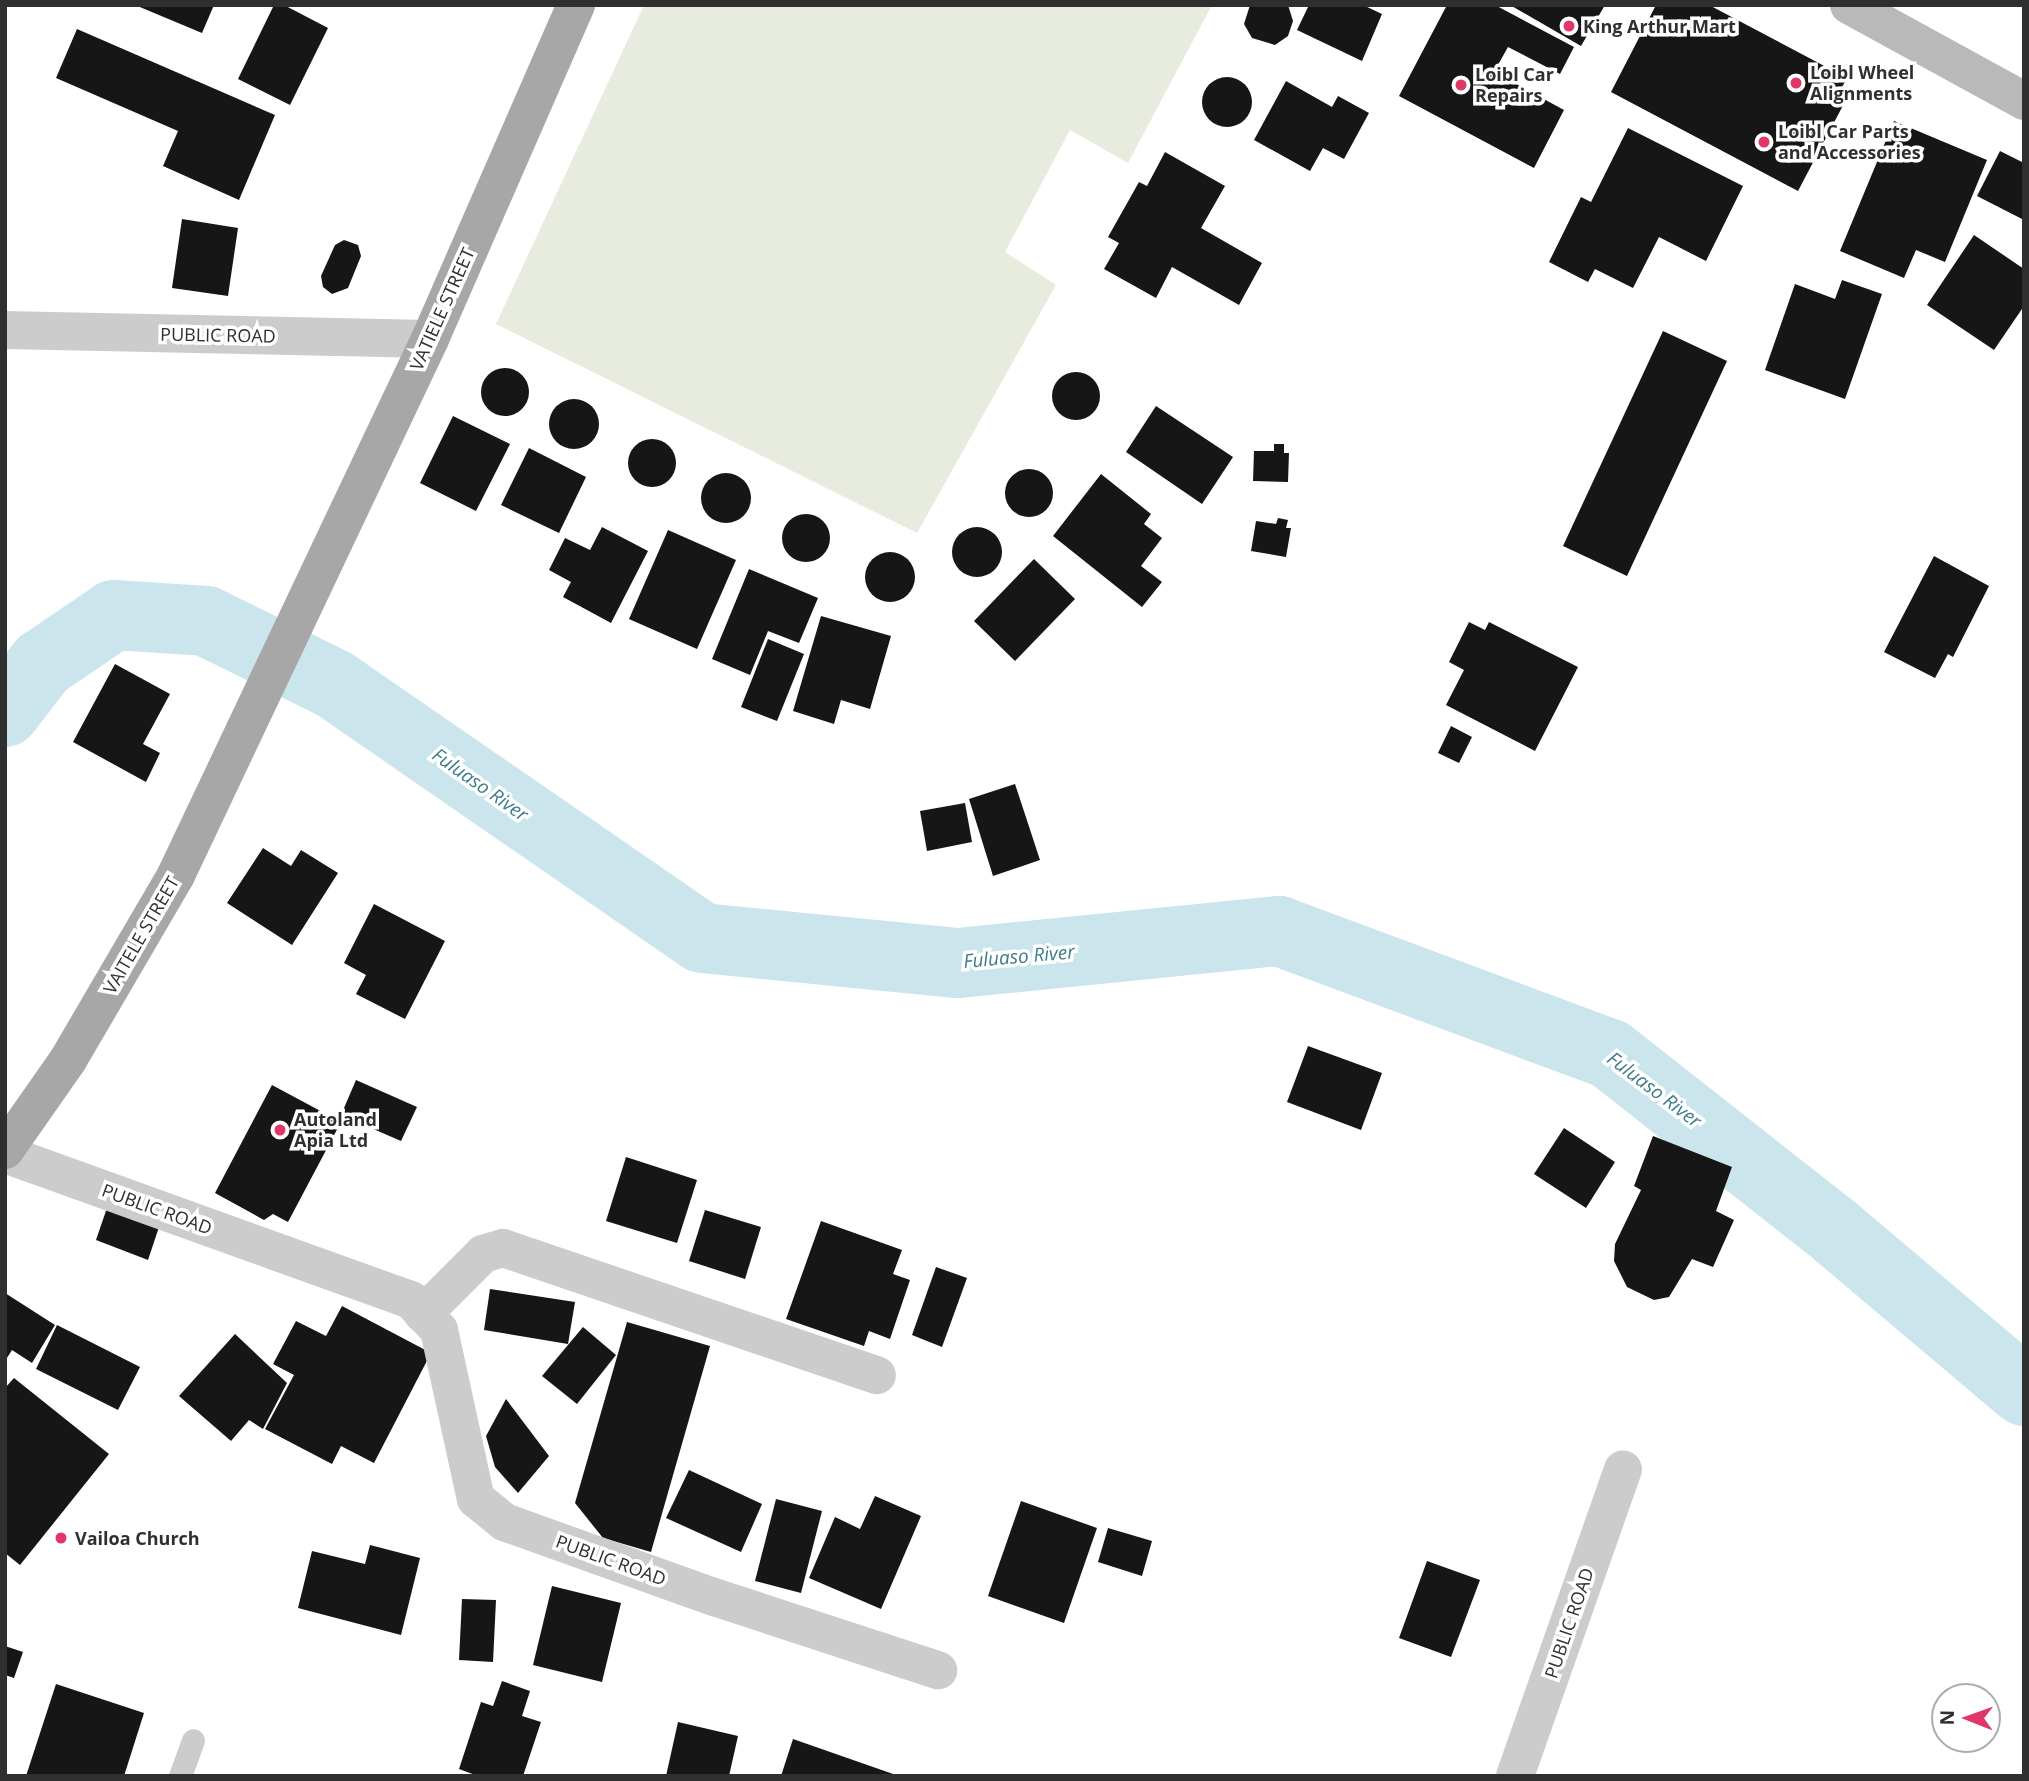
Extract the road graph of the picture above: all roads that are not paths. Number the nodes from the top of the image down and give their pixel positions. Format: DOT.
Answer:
graph roads {
  1 [pos="576,5"];
  2 [pos="1849,5"];
  3 [pos="2024,100"];
  4 [pos="5,330"];
  5 [pos="430,339"];
  6 [pos="256,708"];
  7 [pos="5,1152"];
  8 [pos="424,1314"];
  9 [pos="877,1375"];
  10 [pos="1623,1469"];
  11 [pos="938,1670"];
  12 [pos="193,1740"];
  13 [pos="180,1776"];
  14 [pos="1515,1776"];
  1 -- 5 [label="main road, VATIELE STREET"];
  2 -- 3 [label="main road"];
  4 -- 5 [label="street, PUBLIC ROAD"];
  5 -- 6 [label="main road, VATIELE STREET"];
  6 -- 7 [label="main road, VAITELE STREET"];
  7 -- 8 [label="street, PUBLIC ROAD"];
  8 -- 9 [label="street"];
  8 -- 11 [label="street, PUBLIC ROAD"];
  10 -- 14 [label="street, PUBLIC ROAD"];
  12 -- 13 [label="lane"];
}
